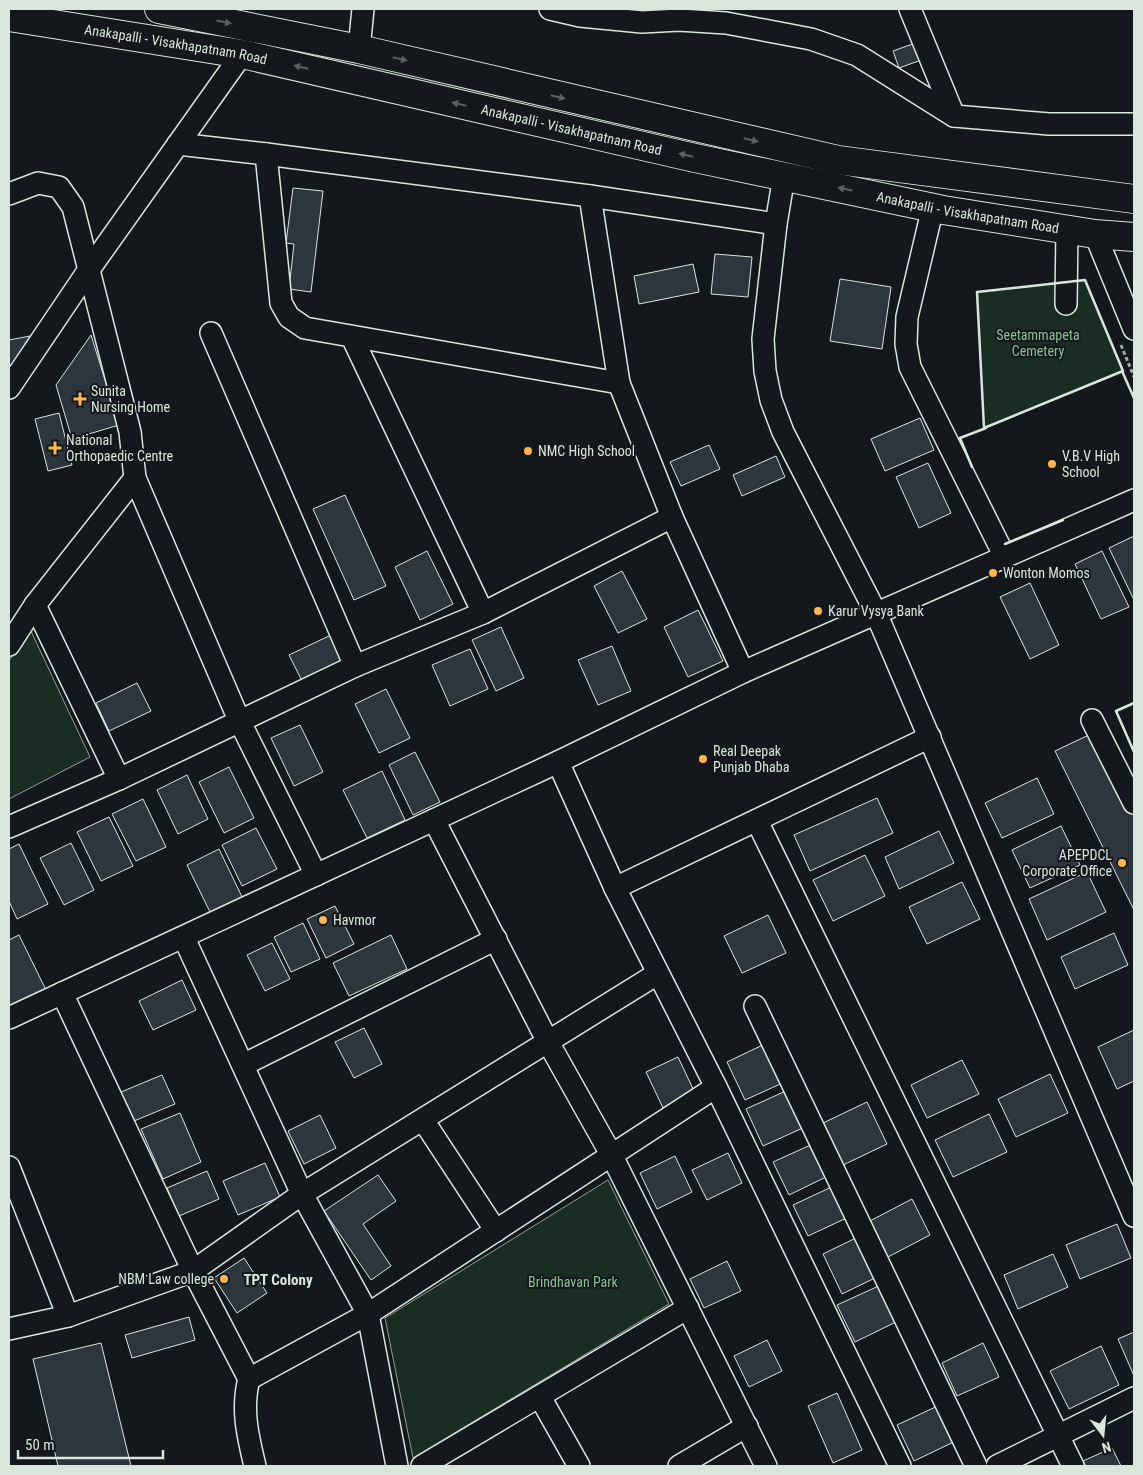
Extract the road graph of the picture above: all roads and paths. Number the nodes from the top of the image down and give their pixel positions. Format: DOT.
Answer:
graph roads {
  1 [pos="159,9"];
  2 [pos="362,9"];
  3 [pos="550,9"];
  4 [pos="910,9"];
  5 [pos="9,17"];
  6 [pos="359,49"];
  7 [pos="242,54"];
  8 [pos="954,116"];
  9 [pos="1134,124"];
  10 [pos="178,144"];
  11 [pos="266,154"];
  12 [pos="784,176"];
  13 [pos="9,194"];
  14 [pos="590,196"];
  15 [pos="1134,200"];
  16 [pos="933,207"];
  17 [pos="776,224"];
  18 [pos="1067,229"];
  19 [pos="1095,234"];
  20 [pos="1134,237"];
  21 [pos="88,271"];
  22 [pos="1066,304"];
  23 [pos="1134,329"];
  24 [pos="211,333"];
  25 [pos="352,338"];
  26 [pos="619,383"];
  27 [pos="9,388"];
  28 [pos="135,478"];
  29 [pos="1134,500"];
  30 [pos="672,518"];
  31 [pos="1005,557"];
  32 [pos="35,605"];
  33 [pos="876,612"];
  34 [pos="483,613"];
  35 [pos="9,645"];
  36 [pos="355,666"];
  37 [pos="743,672"];
  38 [pos="239,720"];
  39 [pos="1092,720"];
  40 [pos="930,737"];
  41 [pos="558,762"];
  42 [pos="118,778"];
  43 [pos="1134,803"];
  44 [pos="434,820"];
  45 [pos="757,821"];
  46 [pos="9,827"];
  47 [pos="316,875"];
  48 [pos="615,888"];
  49 [pos="184,938"];
  50 [pos="496,939"];
  51 [pos="657,974"];
  52 [pos="62,994"];
  53 [pos="755,1006"];
  54 [pos="9,1018"];
  55 [pos="548,1042"];
  56 [pos="243,1065"];
  57 [pos="716,1087"];
  58 [pos="423,1120"];
  59 [pos="612,1156"];
  60 [pos="9,1167"];
  61 [pos="302,1194"];
  62 [pos="1134,1216"];
  63 [pos="496,1231"];
  64 [pos="193,1272"];
  65 [pos="688,1308"];
  66 [pos="368,1314"];
  67 [pos="68,1316"];
  68 [pos="9,1329"];
  69 [pos="249,1380"];
  70 [pos="540,1397"];
  71 [pos="1134,1398"];
  72 [pos="747,1426"];
  73 [pos="1057,1436"];
  74 [pos="255,1466"];
  75 [pos="397,1466"];
  76 [pos="422,1466"];
  77 [pos="579,1466"];
  78 [pos="680,1466"];
  79 [pos="766,1466"];
  80 [pos="900,1466"];
  81 [pos="976,1466"];
  82 [pos="996,1466"];
  83 [pos="1072,1466"];
  1 -- 6 [label="main road, Anakapalli - Visakhapatnam Road, one-way"];
  2 -- 6 [label="street"];
  3 -- 8 [label="street"];
  4 -- 8 [label="street"];
  5 -- 7 [label="main road, Anakapalli - Visakhapatnam Road"];
  6 -- 15 [label="main road, Anakapalli - Visakhapatnam Road, one-way"];
  7 -- 10 [label="street"];
  12 -- 7 [label="main road, Anakapalli - Visakhapatnam Road, one-way"];
  8 -- 9 [label="street"];
  10 -- 11 [label="street"];
  10 -- 21 [label="street"];
  11 -- 14 [label="street"];
  11 -- 25 [label="street"];
  16 -- 12 [label="main road, Anakapalli - Visakhapatnam Road, one-way"];
  12 -- 17 [label="street"];
  13 -- 21 [label="street"];
  14 -- 17 [label="street"];
  14 -- 26 [label="street"];
  16 -- 18 [label="main road, Anakapalli - Visakhapatnam Road"];
  16 -- 31 [label="street"];
  17 -- 33 [label="street"];
  18 -- 19 [label="main road, Anakapalli - Visakhapatnam Road"];
  18 -- 22 [label="street"];
  19 -- 20 [label="main road, Anakapalli - Visakhapatnam Road"];
  19 -- 23 [label="street"];
  21 -- 27 [label="street"];
  21 -- 28 [label="street"];
  24 -- 36 [label="street"];
  25 -- 26 [label="street"];
  25 -- 34 [label="street"];
  26 -- 30 [label="street"];
  28 -- 32 [label="street"];
  28 -- 38 [label="street"];
  29 -- 31 [label="street"];
  30 -- 34 [label="street"];
  30 -- 37 [label="street"];
  31 -- 33 [label="street"];
  32 -- 35 [label="street"];
  32 -- 42 [label="street"];
  33 -- 37 [label="street"];
  33 -- 40 [label="street"];
  34 -- 36 [label="street"];
  36 -- 38 [label="street"];
  37 -- 41 [label="street"];
  38 -- 42 [label="street"];
  38 -- 47 [label="street"];
  39 -- 43 [label="street"];
  40 -- 45 [label="street"];
  40 -- 62 [label="street"];
  41 -- 44 [label="street"];
  41 -- 48 [label="street"];
  42 -- 46 [label="street"];
  44 -- 47 [label="street"];
  44 -- 50 [label="street"];
  45 -- 48 [label="street"];
  45 -- 73 [label="street"];
  47 -- 49 [label="street"];
  48 -- 51 [label="street"];
  49 -- 52 [label="street"];
  49 -- 56 [label="street"];
  50 -- 55 [label="street"];
  50 -- 56 [label="street"];
  51 -- 55 [label="street"];
  51 -- 57 [label="street"];
  52 -- 54 [label="street"];
  52 -- 64 [label="street"];
  53 -- 81 [label="street"];
  55 -- 58 [label="street"];
  55 -- 59 [label="street"];
  56 -- 61 [label="street"];
  57 -- 59 [label="street"];
  57 -- 80 [label="street"];
  58 -- 61 [label="street"];
  58 -- 63 [label="street"];
  59 -- 63 [label="street"];
  59 -- 65 [label="street"];
  60 -- 67 [label="street"];
  61 -- 64 [label="street"];
  61 -- 66 [label="street"];
  63 -- 66 [label="street"];
  64 -- 67 [label="street"];
  64 -- 69 [label="street"];
  65 -- 70 [label="street"];
  65 -- 72 [label="street"];
  66 -- 69 [label="street"];
  66 -- 75 [label="street"];
  67 -- 68 [label="street"];
  69 -- 74 [label="street"];
  70 -- 76 [label="street"];
  70 -- 77 [label="street"];
  71 -- 73 [label="street"];
  72 -- 78 [label="street"];
  72 -- 79 [label="street"];
  73 -- 82 [label="street"];
  73 -- 83 [label="street"];
}
